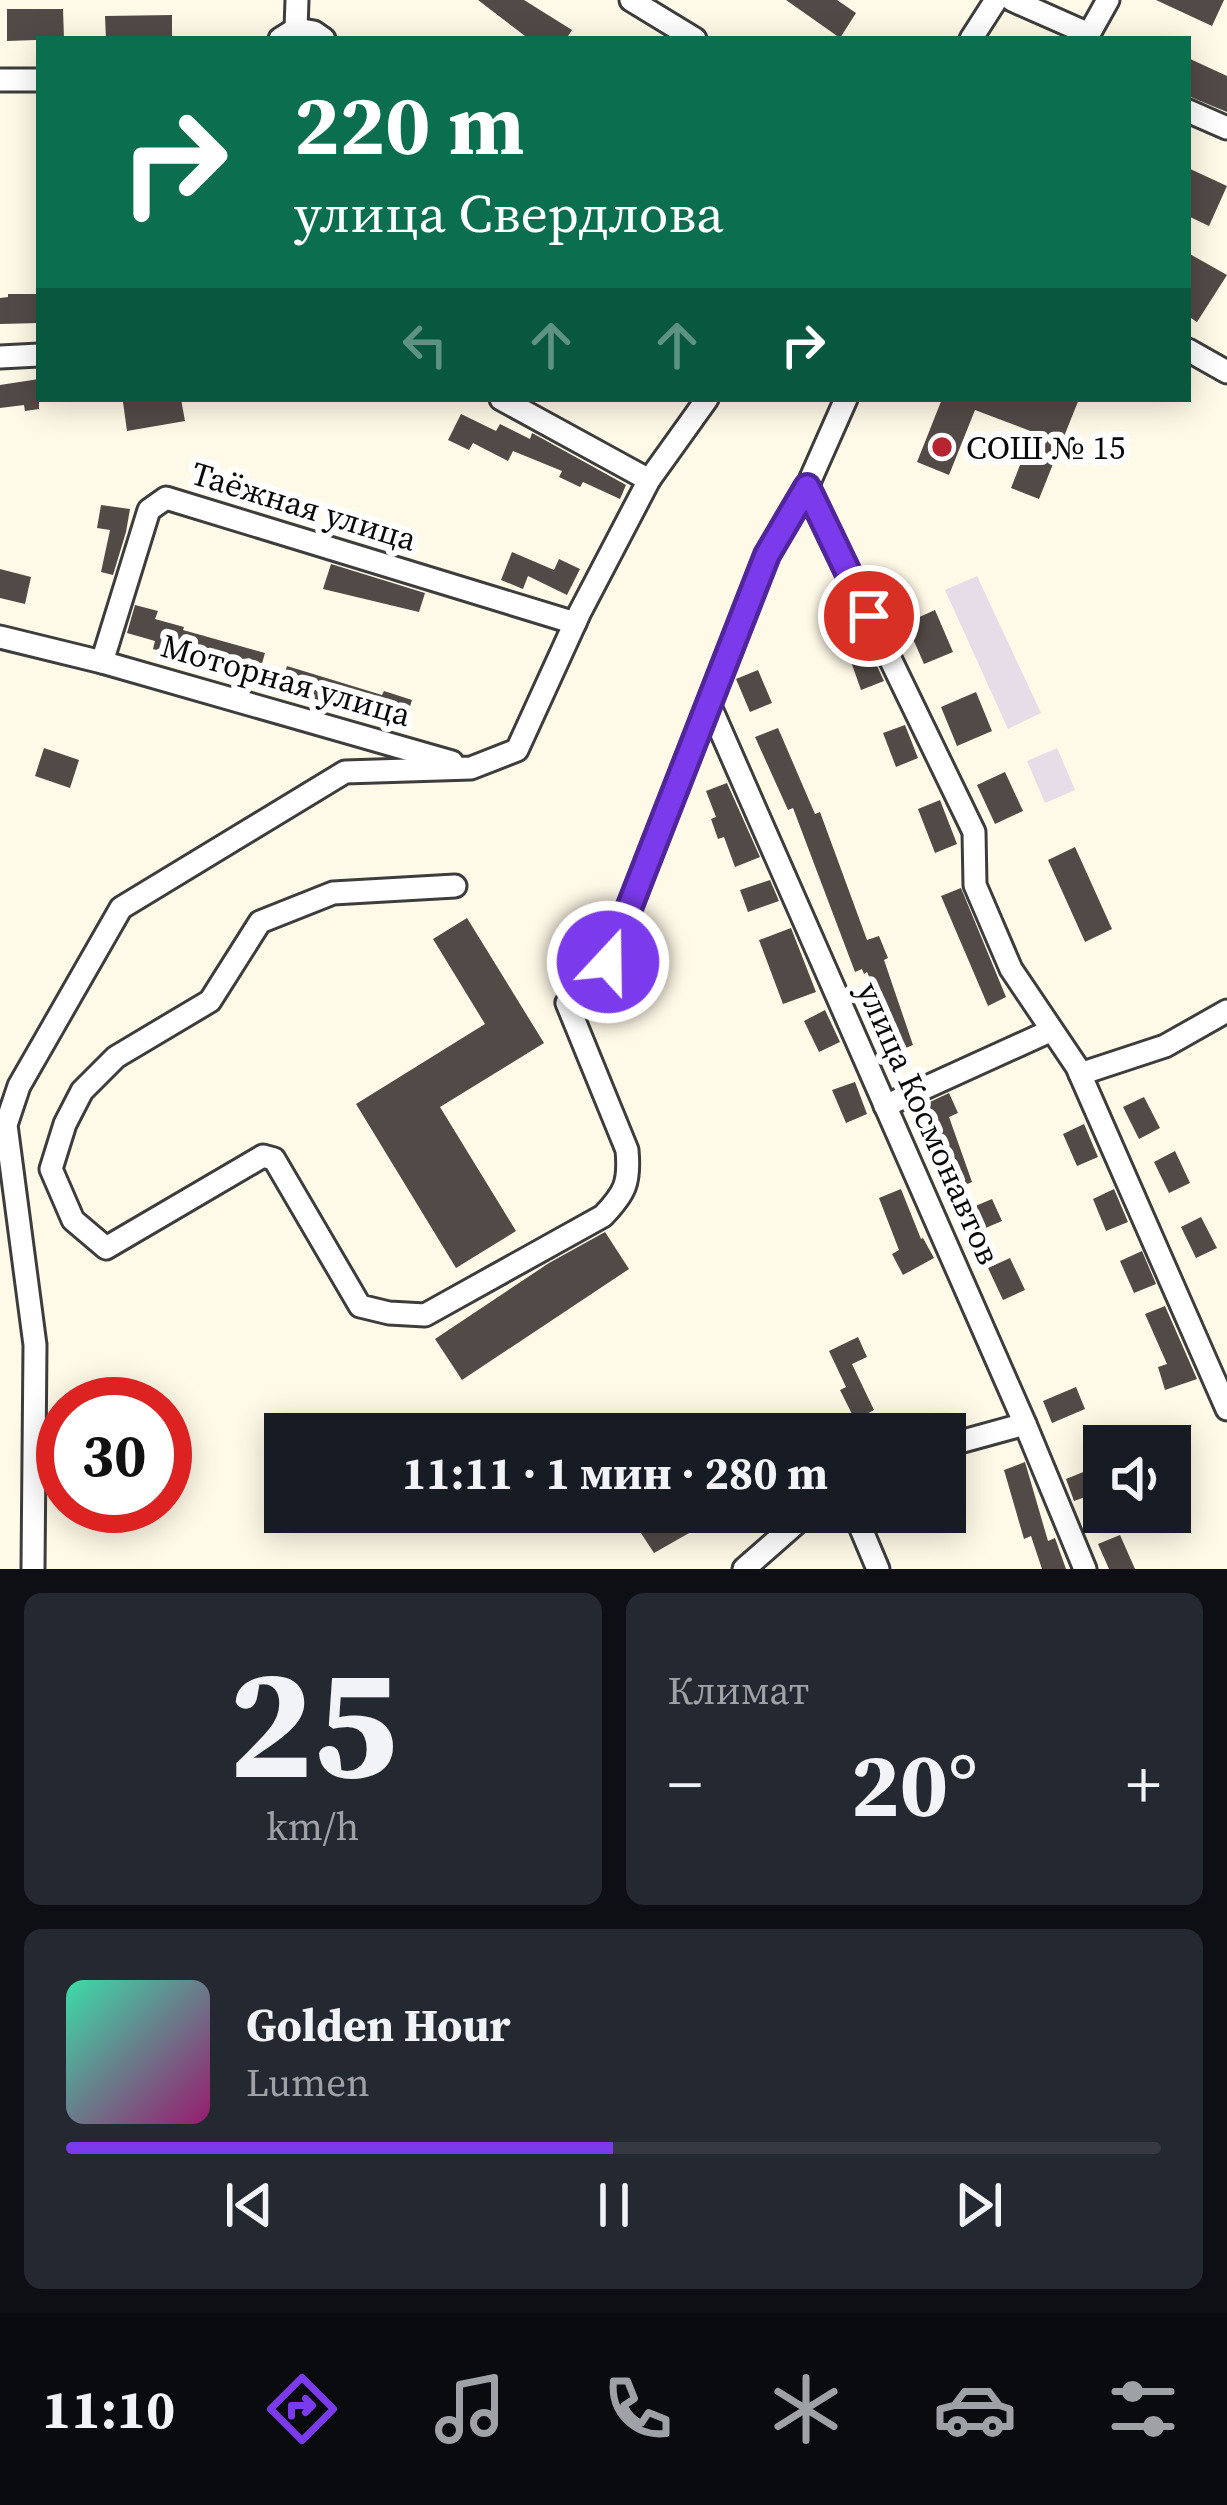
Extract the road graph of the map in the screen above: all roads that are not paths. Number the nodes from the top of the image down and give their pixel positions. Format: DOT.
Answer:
graph roads {
  1 [pos="297,0"];
  2 [pos="631,0"];
  3 [pos="995,0"];
  4 [pos="1012,0"];
  5 [pos="1108,0"];
  6 [pos="288,34"];
  7 [pos="320,36"];
  8 [pos="690,36"];
  9 [pos="973,36"];
  10 [pos="0,80"];
  11 [pos="36,80"];
  12 [pos="1191,112"];
  13 [pos="1227,128"];
  14 [pos="1191,351"];
  15 [pos="36,355"];
  16 [pos="0,357"];
  17 [pos="1225,367"];
  18 [pos="506,402"];
  19 [pos="705,402"];
  20 [pos="845,402"];
  21 [pos="649,480"];
  22 [pos="807,487"];
  23 [pos="575,623"];
  24 [pos="0,637"];
  25 [pos="105,652"];
  26 [pos="709,704"];
  27 [pos="471,768"];
  28 [pos="455,886"];
  29 [pos="1227,1011"];
  30 [pos="1050,1031"];
  31 [pos="1080,1074"];
  32 [pos="885,1106"];
  33 [pos="1227,1409"];
  34 [pos="1025,1424"];
  35 [pos="966,1439"];
  36 [pos="784,1533"];
  37 [pos="863,1533"];
  38 [pos="742,1568"];
  39 [pos="33,1569"];
  40 [pos="878,1569"];
  41 [pos="1085,1569"];
  1 -- 6 [label="street"];
  2 -- 8 [label="street"];
  3 -- 9 [label="street"];
  4 -- 5 [label="street"];
  6 -- 7 [label="street"];
  10 -- 11 [label="street"];
  12 -- 13 [label="street"];
  14 -- 17 [label="street"];
  15 -- 16 [label="street"];
  18 -- 21 [label="street"];
  19 -- 21 [label="street"];
  20 -- 22 [label="street"];
  21 -- 23 [label="street"];
  22 -- 26 [label="street"];
  22 -- 30 [label="street"];
  23 -- 25 [label="street, Таёжная улица"];
  23 -- 27 [label="street"];
  24 -- 25 [label="street, Моторная улица"];
  25 -- 27 [label="street, Моторная улица"];
  26 -- 28 [label="street"];
  26 -- 32 [label="street, улица Космонавтов"];
  27 -- 39 [label="street"];
  29 -- 31 [label="street"];
  30 -- 31 [label="street"];
  30 -- 32 [label="street"];
  31 -- 33 [label="street"];
  32 -- 34 [label="street, улица Космонавтов"];
  34 -- 35 [label="street"];
  34 -- 41 [label="street, улица Космонавтов"];
  36 -- 38 [label="street"];
  37 -- 40 [label="street"];
}
